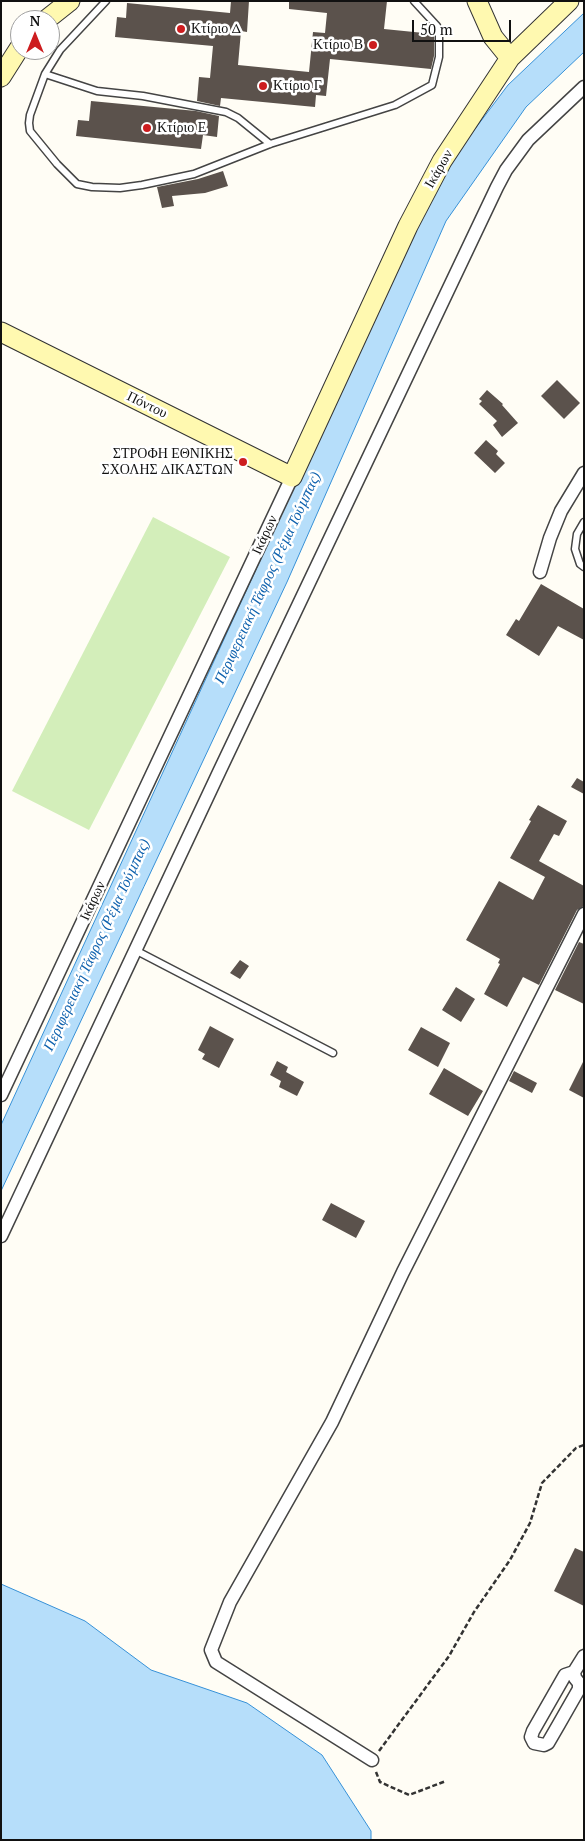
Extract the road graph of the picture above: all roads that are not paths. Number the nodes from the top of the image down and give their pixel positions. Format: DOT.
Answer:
graph roads {
  1 [pos="70,1"];
  2 [pos="106,1"];
  3 [pos="414,1"];
  4 [pos="477,1"];
  5 [pos="569,1"];
  6 [pos="59,10"];
  7 [pos="510,58"];
  8 [pos="11,60"];
  9 [pos="3,72"];
  10 [pos="45,74"];
  11 [pos="584,87"];
  12 [pos="270,144"];
  13 [pos="1,332"];
  14 [pos="584,473"];
  15 [pos="292,477"];
  16 [pos="584,522"];
  17 [pos="584,567"];
  18 [pos="540,572"];
  19 [pos="584,914"];
  20 [pos="135,950"];
  21 [pos="333,1053"];
  22 [pos="1,1095"];
  23 [pos="1,1236"];
  24 [pos="584,1656"];
  25 [pos="574,1672"];
  26 [pos="372,1760"];
  1 -- 6 [label="main road"];
  2 -- 10 [label="lane"];
  3 -- 12 [label="lane"];
  4 -- 7 [label="main road"];
  5 -- 7 [label="main road, Ικάρων"];
  7 -- 15 [label="main road, Ικάρων"];
  8 -- 9 [label="main road"];
  10 -- 12 [label="lane"];
  10 -- 12 [label="lane"];
  11 -- 20 [label="street"];
  13 -- 15 [label="main road, Πόντου"];
  14 -- 18 [label="street"];
  15 -- 22 [label="street, Ικάρων"];
  16 -- 17 [label="lane"];
  19 -- 26 [label="street"];
  20 -- 21 [label="lane"];
  20 -- 23 [label="street"];
  24 -- 25 [label="street"];
  25 -- 25 [label="street"];
}
